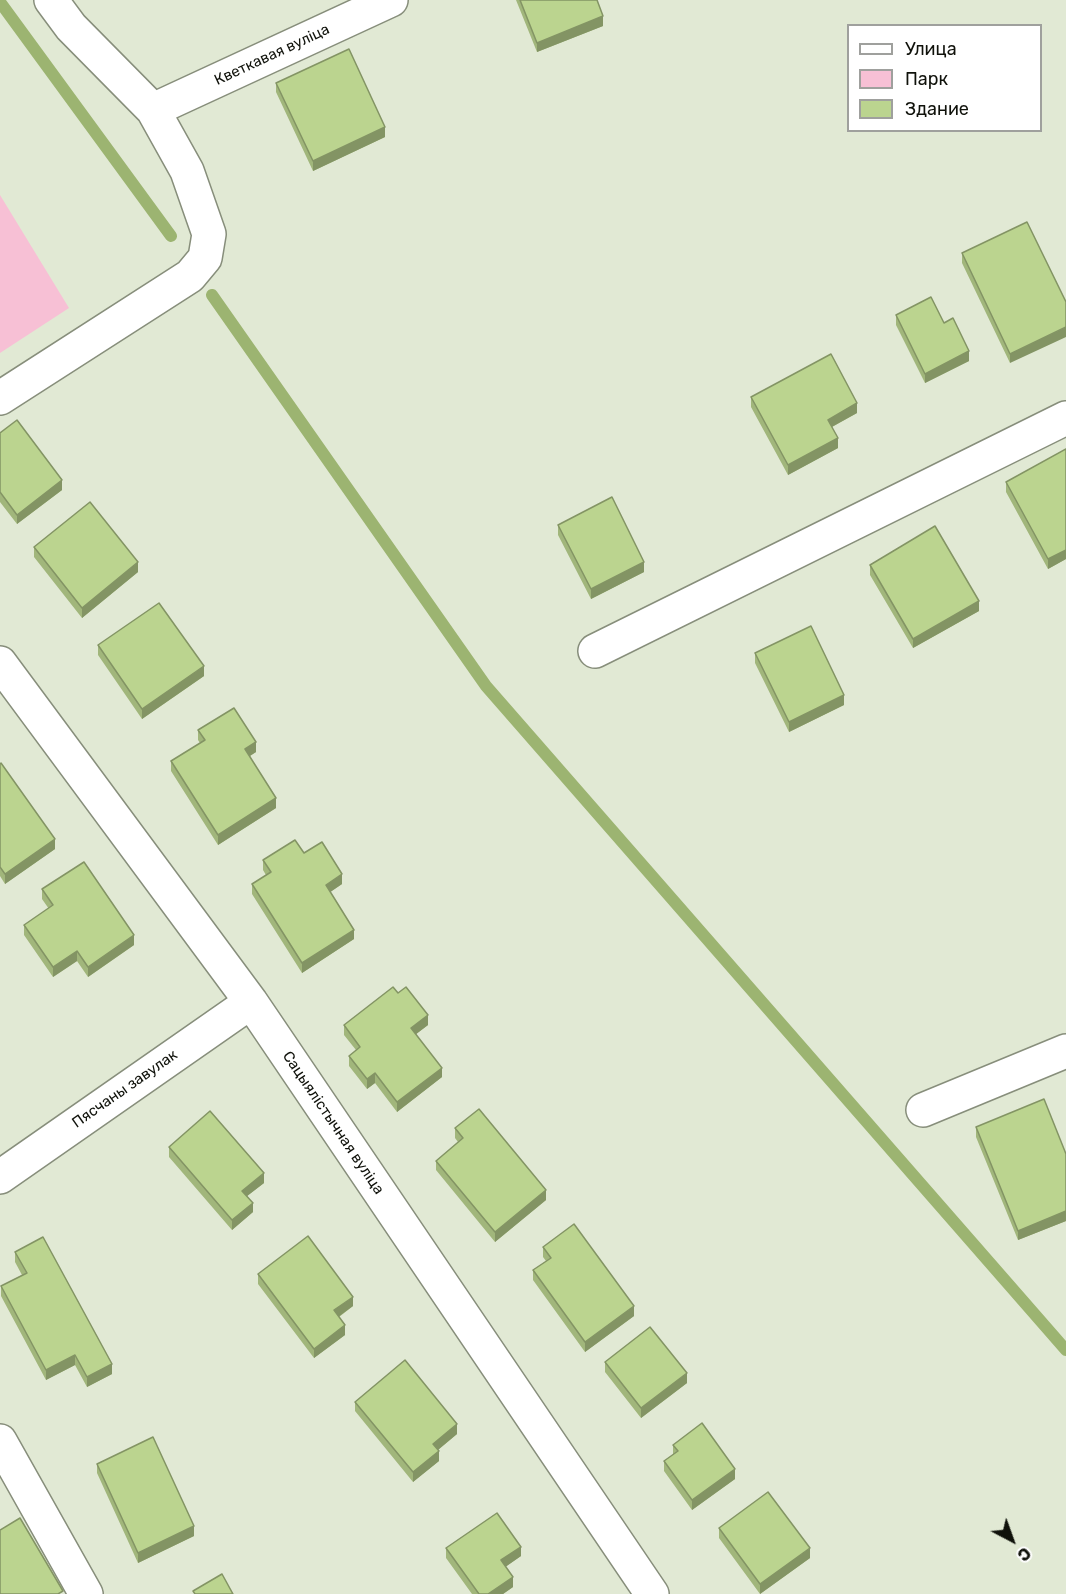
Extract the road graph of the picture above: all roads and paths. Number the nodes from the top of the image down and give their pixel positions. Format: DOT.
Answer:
graph roads {
  1 [pos="51,0"];
  2 [pos="391,0"];
  3 [pos="153,110"];
  4 [pos="0,398"];
  5 [pos="1066,418"];
  6 [pos="595,651"];
  7 [pos="0,663"];
  8 [pos="251,1002"];
  9 [pos="1066,1051"];
  10 [pos="923,1110"];
  11 [pos="0,1177"];
  12 [pos="0,1441"];
  13 [pos="86,1594"];
  14 [pos="652,1594"];
  1 -- 3 [label="street"];
  2 -- 3 [label="street, Кветкавая вуліца"];
  3 -- 4 [label="street"];
  5 -- 6 [label="street"];
  7 -- 8 [label="street, Сацыялістычная вуліца"];
  8 -- 11 [label="street, Пясчаны завулак"];
  8 -- 14 [label="street, Сацыялістычная вуліца"];
  9 -- 10 [label="street"];
  12 -- 13 [label="street"];
}
